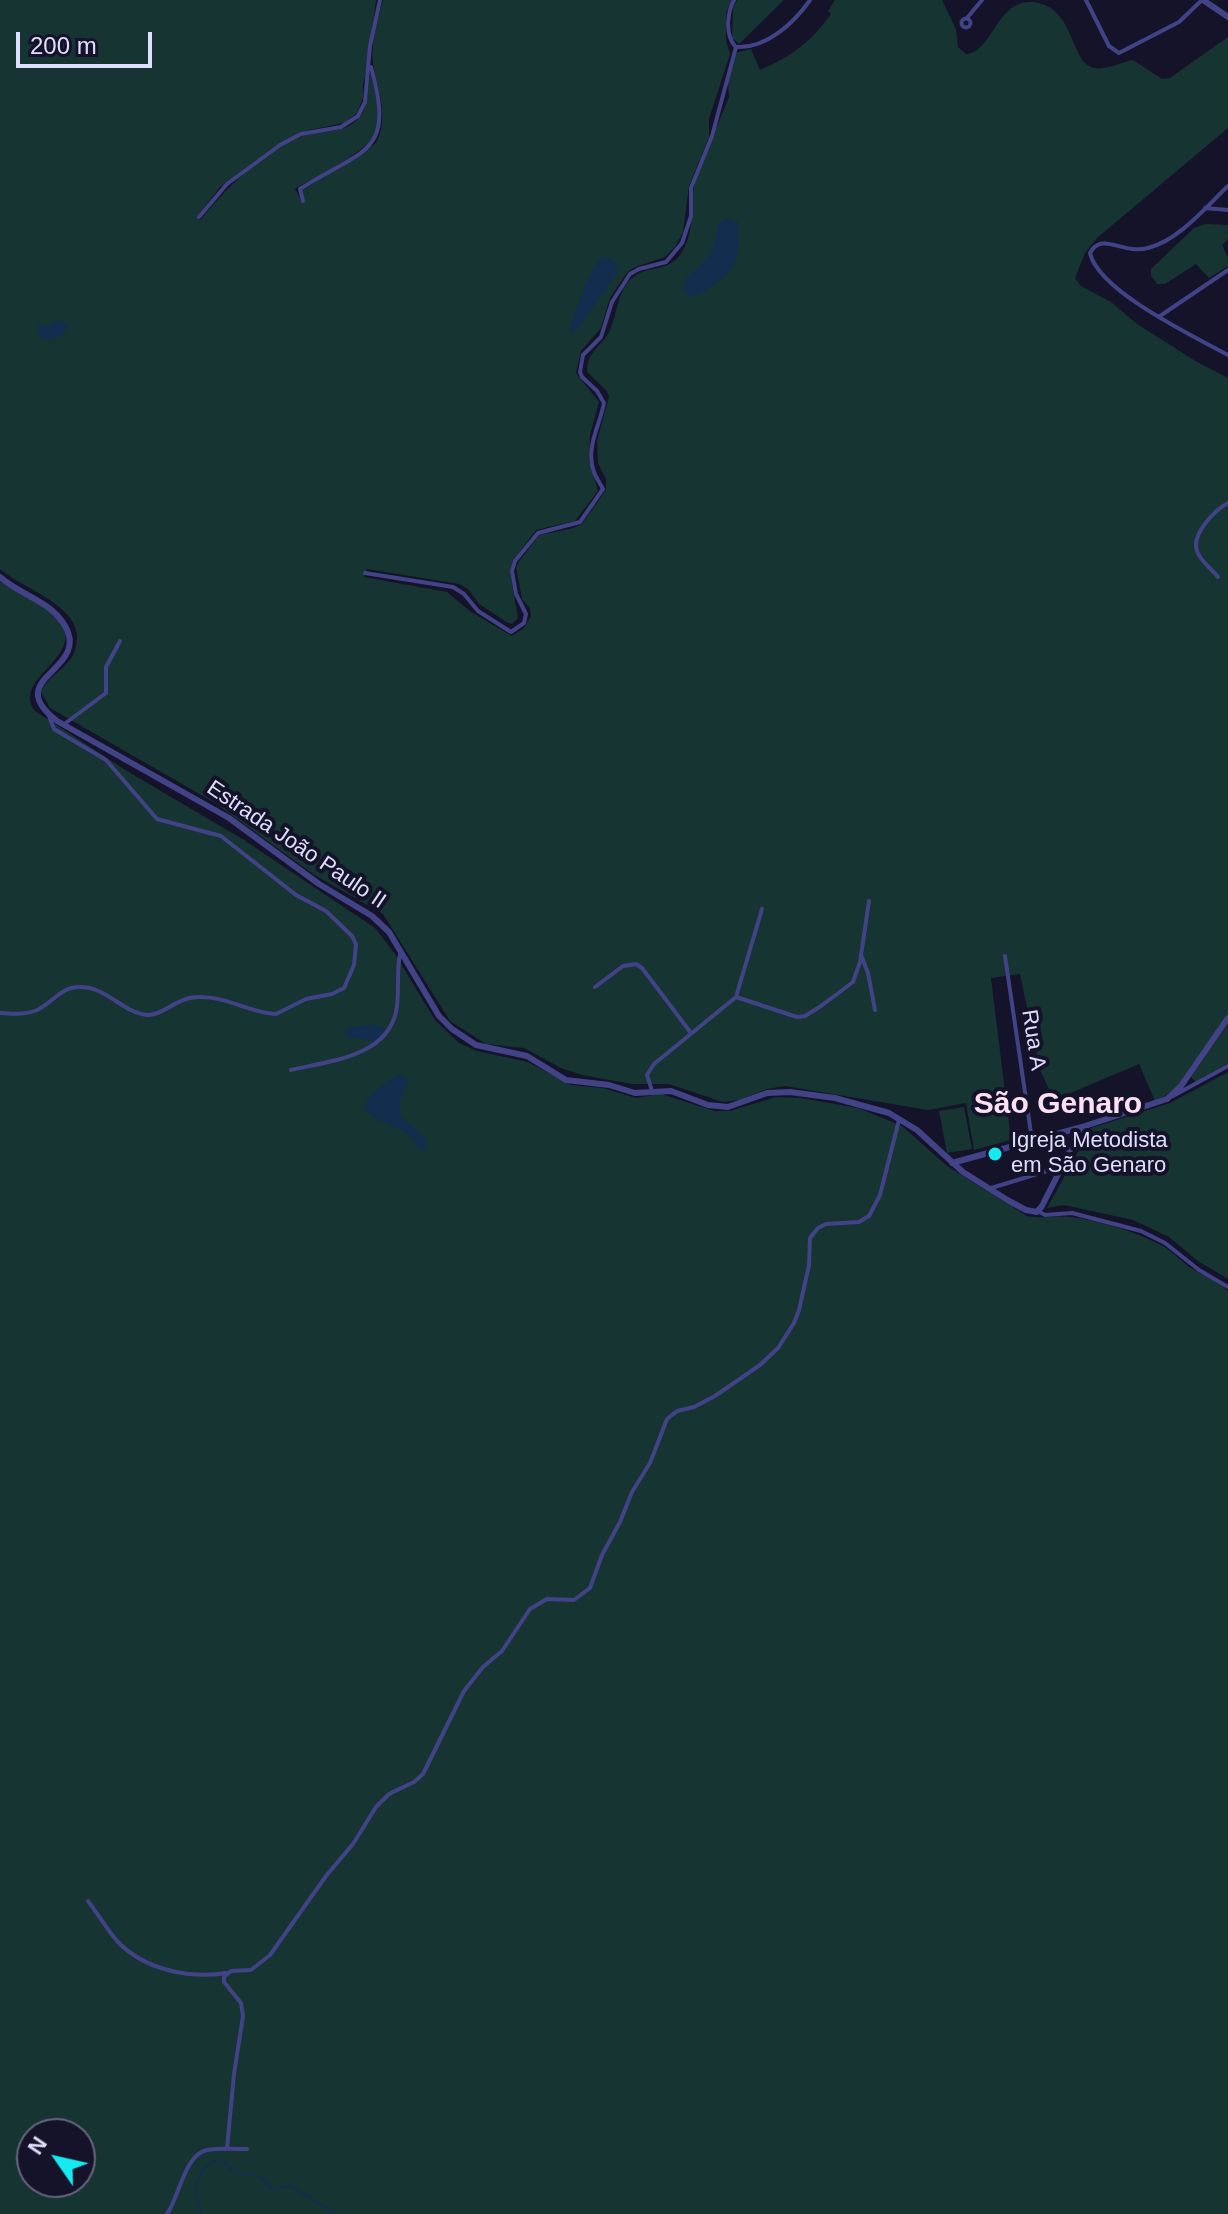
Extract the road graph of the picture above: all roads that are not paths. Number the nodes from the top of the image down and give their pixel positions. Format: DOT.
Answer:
graph roads {
  1 [pos="380,0"];
  2 [pos="734,0"];
  3 [pos="810,0"];
  4 [pos="982,0"];
  5 [pos="1086,0"];
  6 [pos="1202,0"];
  7 [pos="1228,17"];
  8 [pos="967,18"];
  9 [pos="736,47"];
  10 [pos="370,65"];
  11 [pos="1228,186"];
  12 [pos="303,201"];
  13 [pos="1205,208"];
  14 [pos="1228,210"];
  15 [pos="199,217"];
  16 [pos="1228,270"];
  17 [pos="1160,316"];
  18 [pos="1228,355"];
  19 [pos="1228,503"];
  20 [pos="365,573"];
  21 [pos="0,577"];
  22 [pos="1218,577"];
  23 [pos="120,641"];
  24 [pos="49,716"];
  25 [pos="63,725"];
  26 [pos="869,901"];
  27 [pos="762,909"];
  28 [pos="401,952"];
  29 [pos="861,955"];
  30 [pos="1005,956"];
  31 [pos="595,987"];
  32 [pos="736,997"];
  33 [pos="875,1010"];
  34 [pos="0,1013"];
  35 [pos="1228,1018"];
  36 [pos="691,1033"];
  37 [pos="1228,1066"];
  38 [pos="291,1070"];
  39 [pos="652,1091"];
  40 [pos="1167,1099"];
  41 [pos="899,1118"];
  42 [pos="1082,1127"];
  43 [pos="1032,1140"];
  44 [pos="952,1163"];
  45 [pos="1063,1167"];
  46 [pos="988,1189"];
  47 [pos="1038,1211"];
  48 [pos="1228,1287"];
  49 [pos="88,1901"];
  50 [pos="228,1972"];
  51 [pos="227,2149"];
  52 [pos="247,2149"];
  53 [pos="167,2214"];
  1 -- 10 [label="street"];
  2 -- 9 [label="street"];
  3 -- 9 [label="street"];
  4 -- 8 [label="street"];
  5 -- 6 [label="street"];
  6 -- 7 [label="street"];
  9 -- 20 [label="street"];
  10 -- 12 [label="street"];
  10 -- 15 [label="street"];
  11 -- 13 [label="street"];
  13 -- 14 [label="street"];
  13 -- 17 [label="street"];
  16 -- 17 [label="street"];
  17 -- 18 [label="street"];
  19 -- 22 [label="street"];
  21 -- 24 [label="street"];
  23 -- 25 [label="street"];
  24 -- 25 [label="street, Estrada João Paulo II"];
  24 -- 34 [label="street"];
  25 -- 28 [label="street, Estrada João Paulo II"];
  26 -- 29 [label="street"];
  27 -- 32 [label="street"];
  28 -- 38 [label="street"];
  28 -- 39 [label="street, Estrada João Paulo II"];
  29 -- 32 [label="street"];
  29 -- 33 [label="street"];
  30 -- 43 [label="street, Rua A"];
  31 -- 36 [label="street"];
  32 -- 36 [label="street"];
  35 -- 40 [label="street"];
  36 -- 39 [label="street"];
  37 -- 40 [label="street"];
  39 -- 41 [label="street, Estrada João Paulo II"];
  40 -- 42 [label="street"];
  41 -- 44 [label="street, Estrada João Paulo II"];
  41 -- 50 [label="street"];
  42 -- 43 [label="street"];
  42 -- 45 [label="street"];
  43 -- 44 [label="street"];
  44 -- 46 [label="street, Estrada João Paulo II"];
  45 -- 46 [label="street"];
  45 -- 47 [label="street"];
  46 -- 47 [label="street, Estrada João Paulo II"];
  47 -- 48 [label="street, Estrada João Paulo II"];
  49 -- 50 [label="street"];
  50 -- 51 [label="street"];
  51 -- 52 [label="street"];
  51 -- 53 [label="street"];
}
